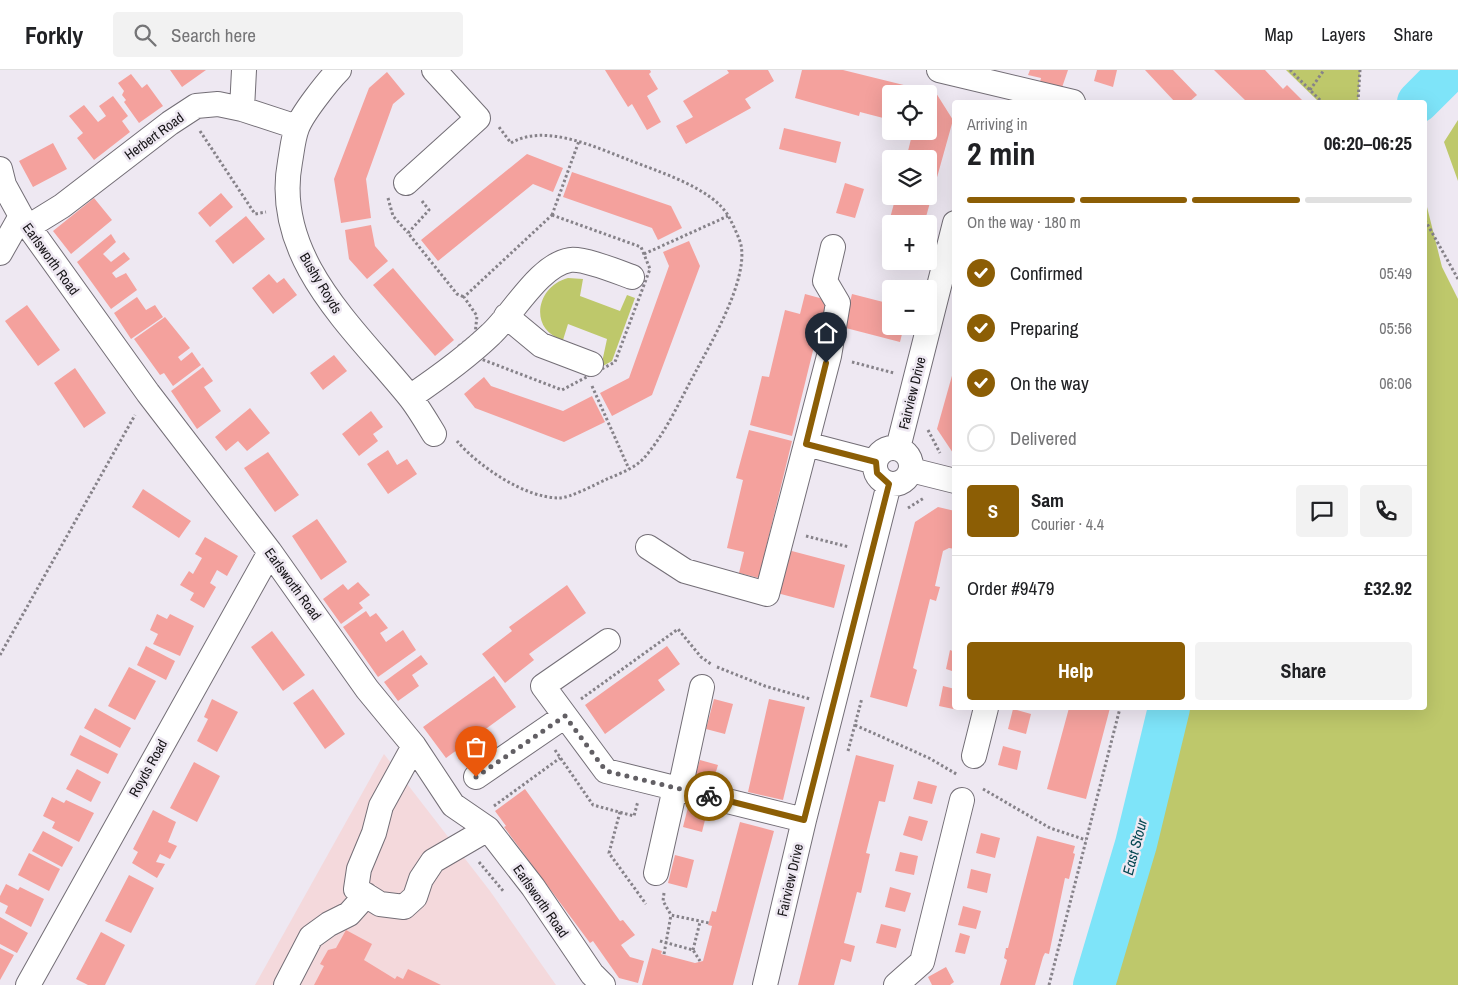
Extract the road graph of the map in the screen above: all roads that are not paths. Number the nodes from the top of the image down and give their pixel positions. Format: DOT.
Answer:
graph roads {
  1 [pos="244,70"];
  2 [pos="339,70"];
  3 [pos="434,70"];
  4 [pos="939,70"];
  5 [pos="990,85"];
  6 [pos="1063,100"];
  7 [pos="242,109"];
  8 [pos="297,127"];
  9 [pos="0,169"];
  10 [pos="406,183"];
  11 [pos="24,222"];
  12 [pos="952,235"];
  13 [pos="833,247"];
  14 [pos="0,253"];
  15 [pos="632,278"];
  16 [pos="506,316"];
  17 [pos="589,370"];
  18 [pos="410,397"];
  19 [pos="434,434"];
  20 [pos="806,444"];
  21 [pos="898,448"];
  22 [pos="876,462"];
  23 [pos="911,470"];
  24 [pos="952,480"];
  25 [pos="889,484"];
  26 [pos="648,546"];
  27 [pos="270,552"];
  28 [pos="608,641"];
  29 [pos="702,687"];
  30 [pos="986,710"];
  31 [pos="565,716"];
  32 [pos="414,746"];
  33 [pos="974,756"];
  34 [pos="476,777"];
  35 [pos="677,789"];
  36 [pos="962,800"];
  37 [pos="489,818"];
  38 [pos="804,820"];
  39 [pos="661,879"];
  40 [pos="366,895"];
  41 [pos="28,985"];
  42 [pos="286,985"];
  43 [pos="603,985"];
  44 [pos="765,985"];
  45 [pos="896,985"];
  1 -- 7 [label="street"];
  2 -- 8 [label="street, Bushy Royds"];
  3 -- 10 [label="street"];
  4 -- 5 [label="street"];
  5 -- 6 [label="street"];
  7 -- 8 [label="street, Herbert Road"];
  7 -- 11 [label="street, Herbert Road"];
  8 -- 18 [label="street, Bushy Royds"];
  9 -- 11 [label="street, Earlsworth Road"];
  11 -- 14 [label="street, Herbert Road"];
  11 -- 27 [label="street, Earlsworth Road"];
  12 -- 21 [label="street, Fairview Drive"];
  13 -- 20 [label="street"];
  15 -- 16 [label="street"];
  16 -- 17 [label="street"];
  16 -- 18 [label="street"];
  18 -- 19 [label="street, Bushy Royds"];
  20 -- 22 [label="street"];
  20 -- 26 [label="street"];
  21 -- 22 [label="street, Fairview Drive"];
  21 -- 23 [label="street, Fairview Drive"];
  22 -- 25 [label="street"];
  23 -- 24 [label="street"];
  23 -- 25 [label="street"];
  25 -- 38 [label="street, Fairview Drive"];
  27 -- 32 [label="street, Earlsworth Road"];
  27 -- 41 [label="street, Royds Road"];
  28 -- 31 [label="street"];
  29 -- 35 [label="street"];
  30 -- 33 [label="street"];
  31 -- 34 [label="street"];
  31 -- 35 [label="street"];
  32 -- 37 [label="street, Earlsworth Road"];
  32 -- 40 [label="street"];
  35 -- 38 [label="street"];
  35 -- 39 [label="street"];
  36 -- 45 [label="street"];
  37 -- 40 [label="street"];
  37 -- 43 [label="street, Earlsworth Road"];
  38 -- 44 [label="street, Fairview Drive"];
  40 -- 42 [label="street"];
}
